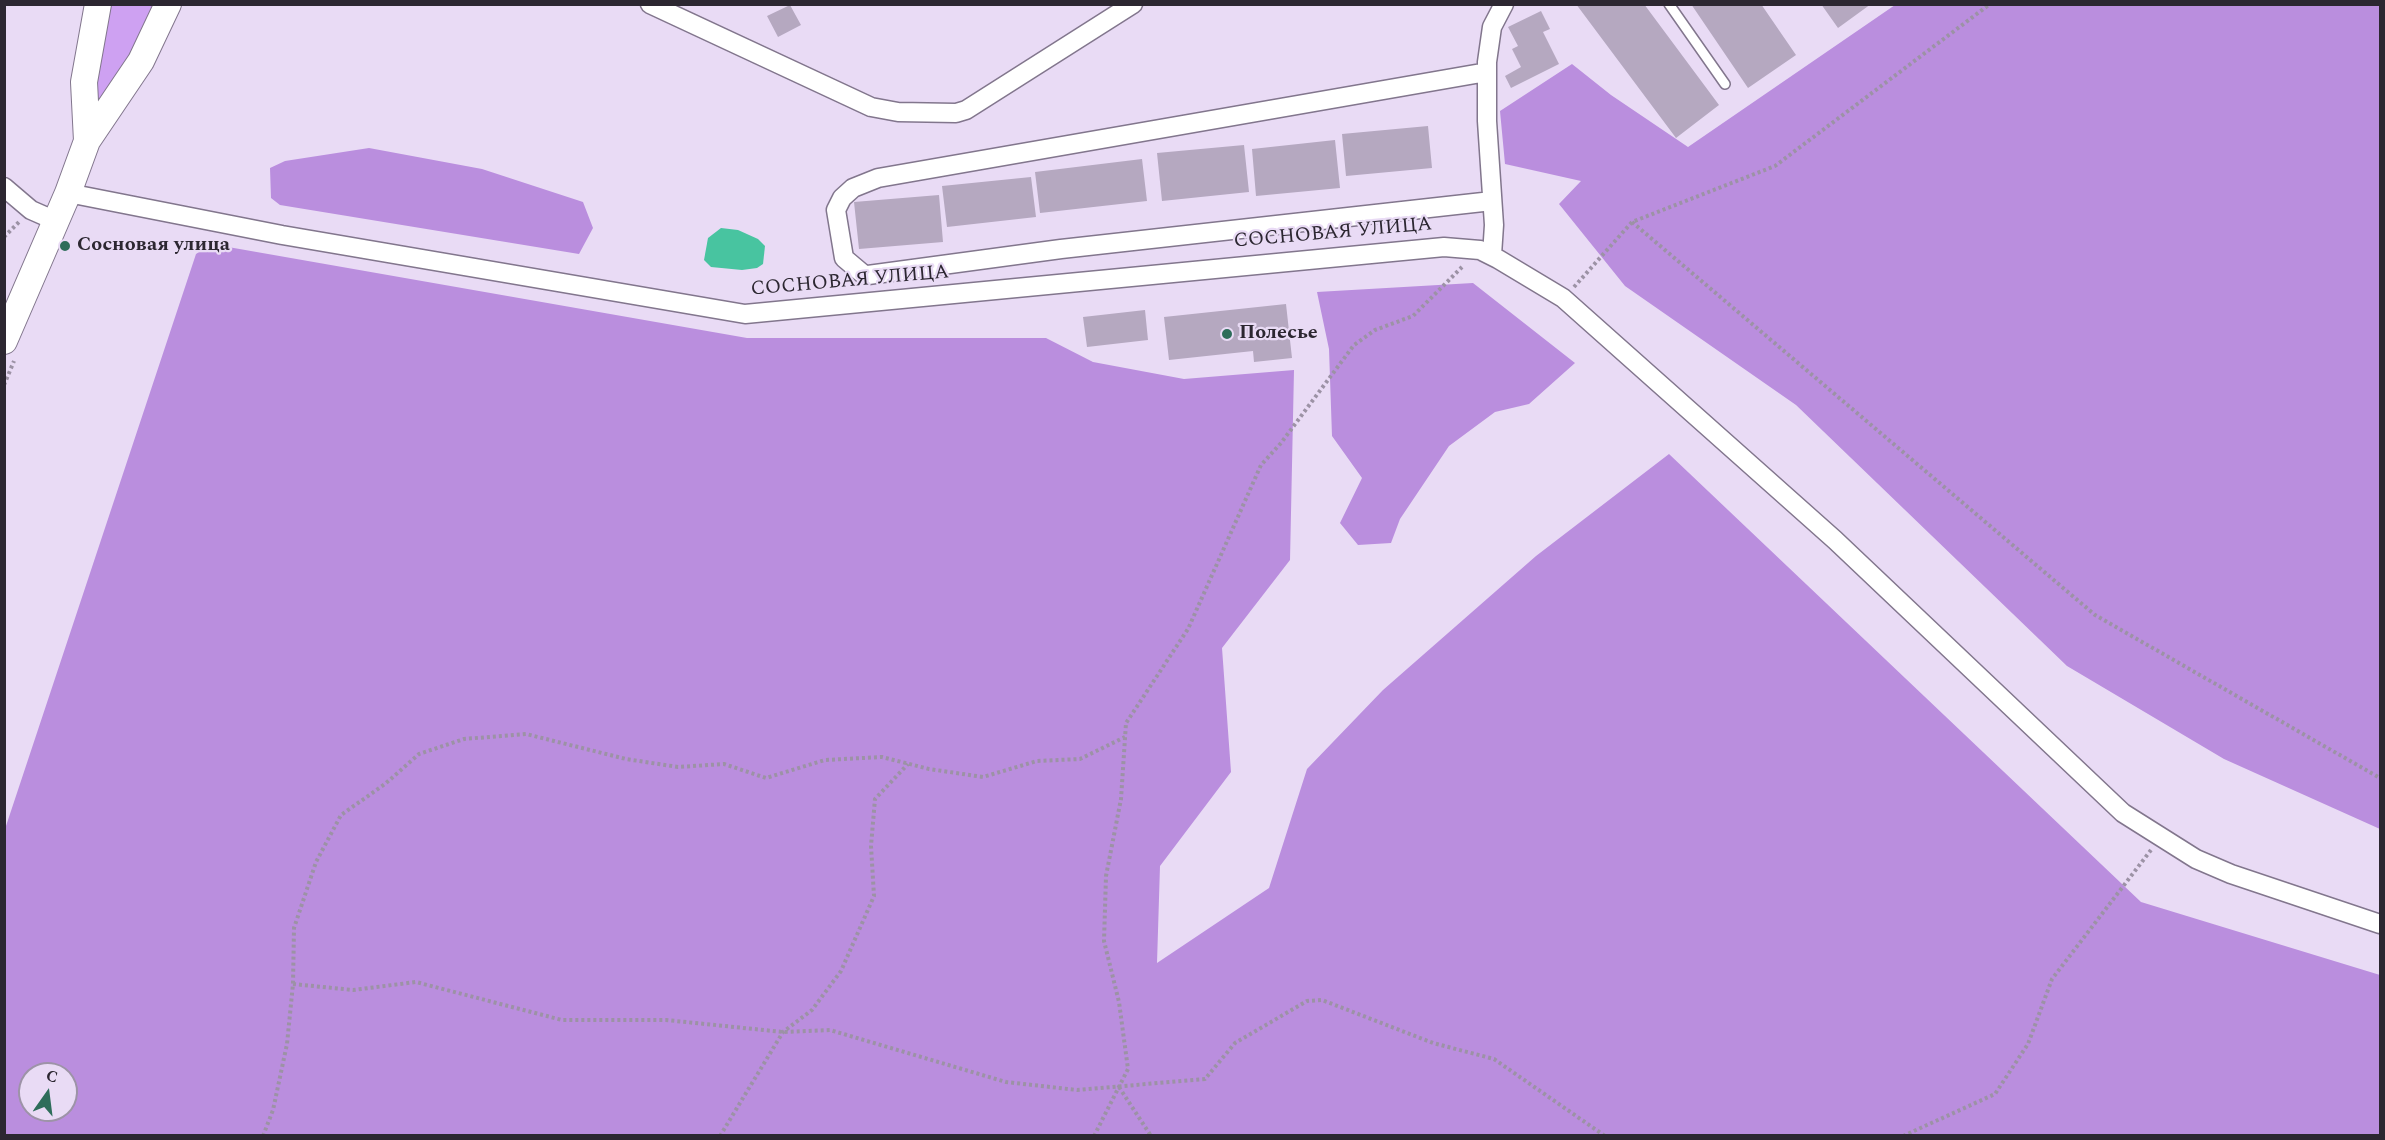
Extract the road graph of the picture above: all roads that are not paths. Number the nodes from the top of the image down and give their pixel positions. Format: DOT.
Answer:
graph roads {
  1 [pos="98,4"];
  2 [pos="168,4"];
  3 [pos="651,4"];
  4 [pos="1133,4"];
  5 [pos="1504,4"];
  6 [pos="1669,4"];
  7 [pos="1487,72"];
  8 [pos="1725,84"];
  9 [pos="87,141"];
  10 [pos="4,187"];
  11 [pos="68,193"];
  12 [pos="1492,201"];
  13 [pos="56,221"];
  14 [pos="1490,255"];
  15 [pos="4,341"];
  16 [pos="2380,924"];
  1 -- 9 [label="main road"];
  2 -- 9 [label="main road"];
  3 -- 4 [label="street"];
  5 -- 7 [label="street"];
  6 -- 8 [label="lane"];
  7 -- 12 [label="street"];
  7 -- 12 [label="street"];
  9 -- 11 [label="main road"];
  10 -- 13 [label="street"];
  11 -- 13 [label="main road"];
  11 -- 14 [label="street, СОСНОВАЯ УЛИЦА"];
  12 -- 14 [label="street"];
  13 -- 15 [label="main road"];
  14 -- 16 [label="street"];
}
